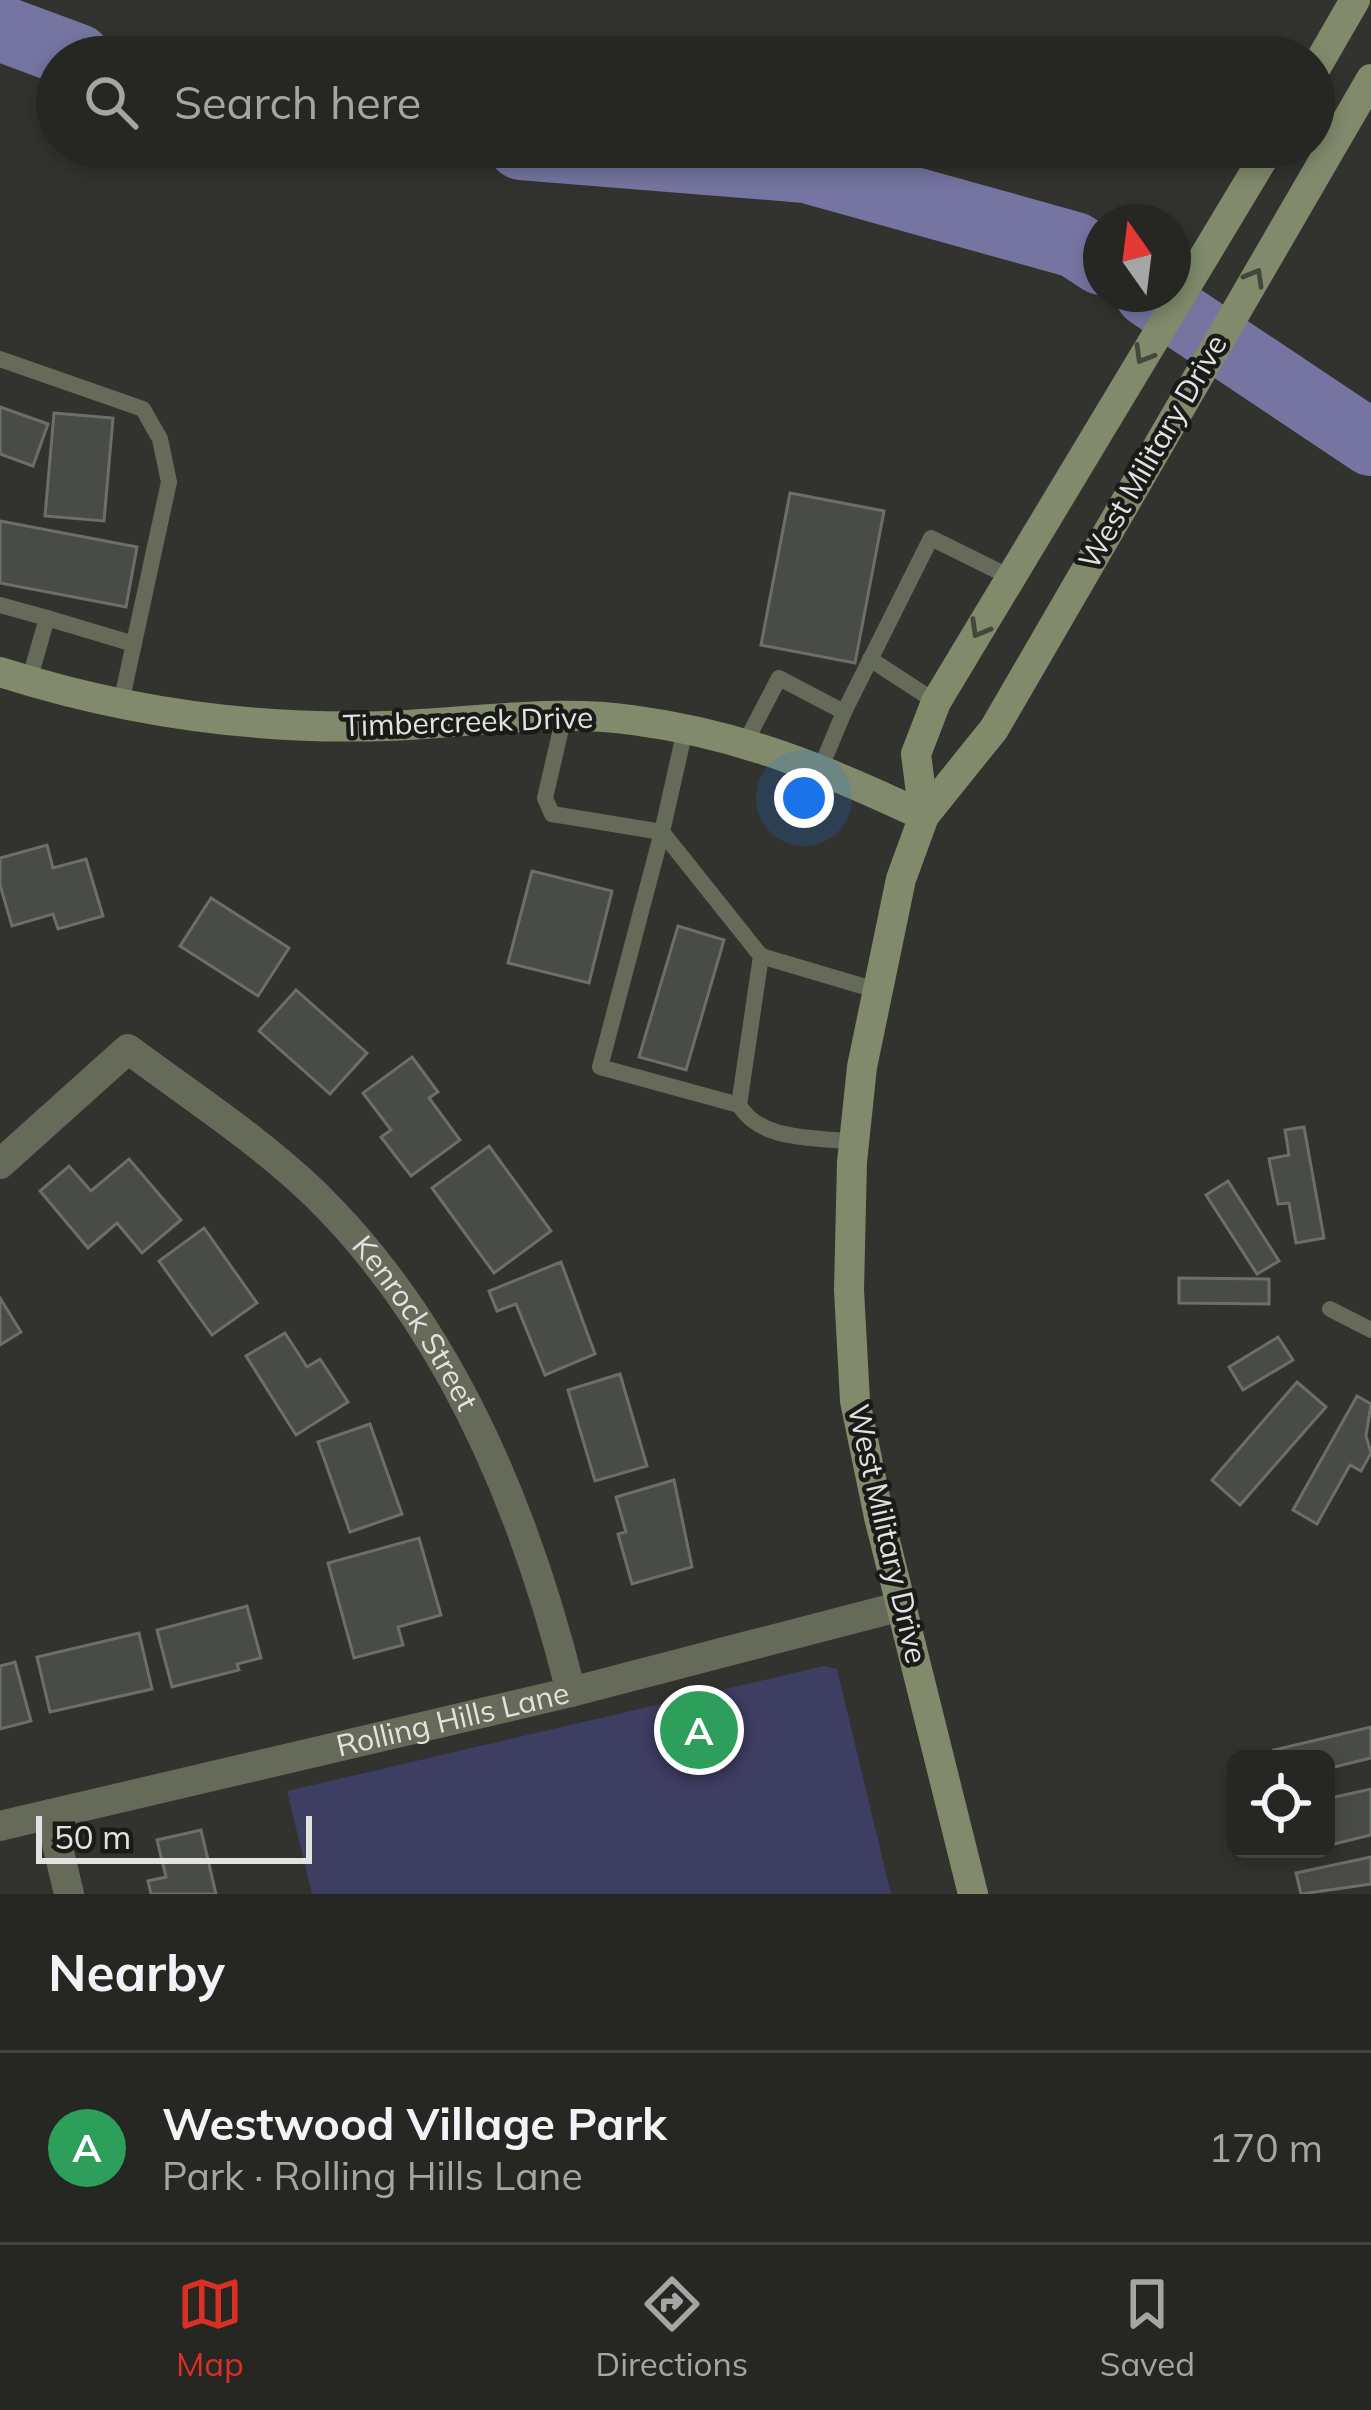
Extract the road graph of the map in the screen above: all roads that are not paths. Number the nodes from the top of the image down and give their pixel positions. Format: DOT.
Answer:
graph roads {
  1 [pos="1354,0"];
  2 [pos="1334,36"];
  3 [pos="1371,79"];
  4 [pos="1335,141"];
  5 [pos="1257,168"];
  6 [pos="1319,168"];
  7 [pos="0,359"];
  8 [pos="1010,577"];
  9 [pos="0,605"];
  10 [pos="47,617"];
  11 [pos="134,644"];
  12 [pos="870,659"];
  13 [pos="15,676"];
  14 [pos="936,702"];
  15 [pos="121,703"];
  16 [pos="844,712"];
  17 [pos="564,716"];
  18 [pos="685,730"];
  19 [pos="745,743"];
  20 [pos="821,767"];
  21 [pos="924,816"];
  22 [pos="662,832"];
  23 [pos="761,956"];
  24 [pos="879,991"];
  25 [pos="739,1105"];
  26 [pos="854,1142"];
  27 [pos="0,1163"];
  28 [pos="1330,1309"];
  29 [pos="1371,1330"];
  30 [pos="902,1606"];
  31 [pos="571,1691"];
  32 [pos="50,1814"];
  33 [pos="0,1826"];
  34 [pos="69,1894"];
  35 [pos="973,1894"];
  1 -- 2 [label="main road"];
  4 -- 3 [label="main road, West Military Drive, one-way"];
  5 -- 8 [label="main road, West Military Drive, one-way"];
  21 -- 6 [label="main road, West Military Drive, one-way"];
  7 -- 11 [label="lane"];
  8 -- 12 [label="lane"];
  8 -- 14 [label="main road, West Military Drive, one-way"];
  9 -- 10 [label="lane"];
  10 -- 11 [label="lane"];
  10 -- 13 [label="lane"];
  11 -- 15 [label="lane"];
  12 -- 14 [label="lane"];
  12 -- 16 [label="lane"];
  13 -- 15 [label="main road, Timbercreek Drive"];
  14 -- 21 [label="main road, West Military Drive"];
  15 -- 17 [label="main road, Timbercreek Drive"];
  16 -- 19 [label="lane"];
  16 -- 20 [label="lane"];
  17 -- 18 [label="main road, Timbercreek Drive"];
  17 -- 22 [label="lane"];
  18 -- 19 [label="main road, Timbercreek Drive"];
  18 -- 22 [label="lane"];
  19 -- 20 [label="main road, Timbercreek Drive"];
  20 -- 21 [label="main road, Timbercreek Drive"];
  21 -- 24 [label="main road, West Military Drive"];
  22 -- 23 [label="lane"];
  22 -- 25 [label="lane"];
  23 -- 24 [label="lane"];
  23 -- 25 [label="lane"];
  24 -- 26 [label="main road, West Military Drive"];
  25 -- 26 [label="lane"];
  26 -- 30 [label="main road, West Military Drive"];
  27 -- 31 [label="street, Kenrock Street"];
  28 -- 29 [label="lane"];
  30 -- 31 [label="street, Rolling Hills Lane"];
  30 -- 35 [label="main road, West Military Drive"];
  31 -- 32 [label="street, Rolling Hills Lane"];
  32 -- 33 [label="street, Rolling Hills Lane"];
  32 -- 34 [label="street"];
}
